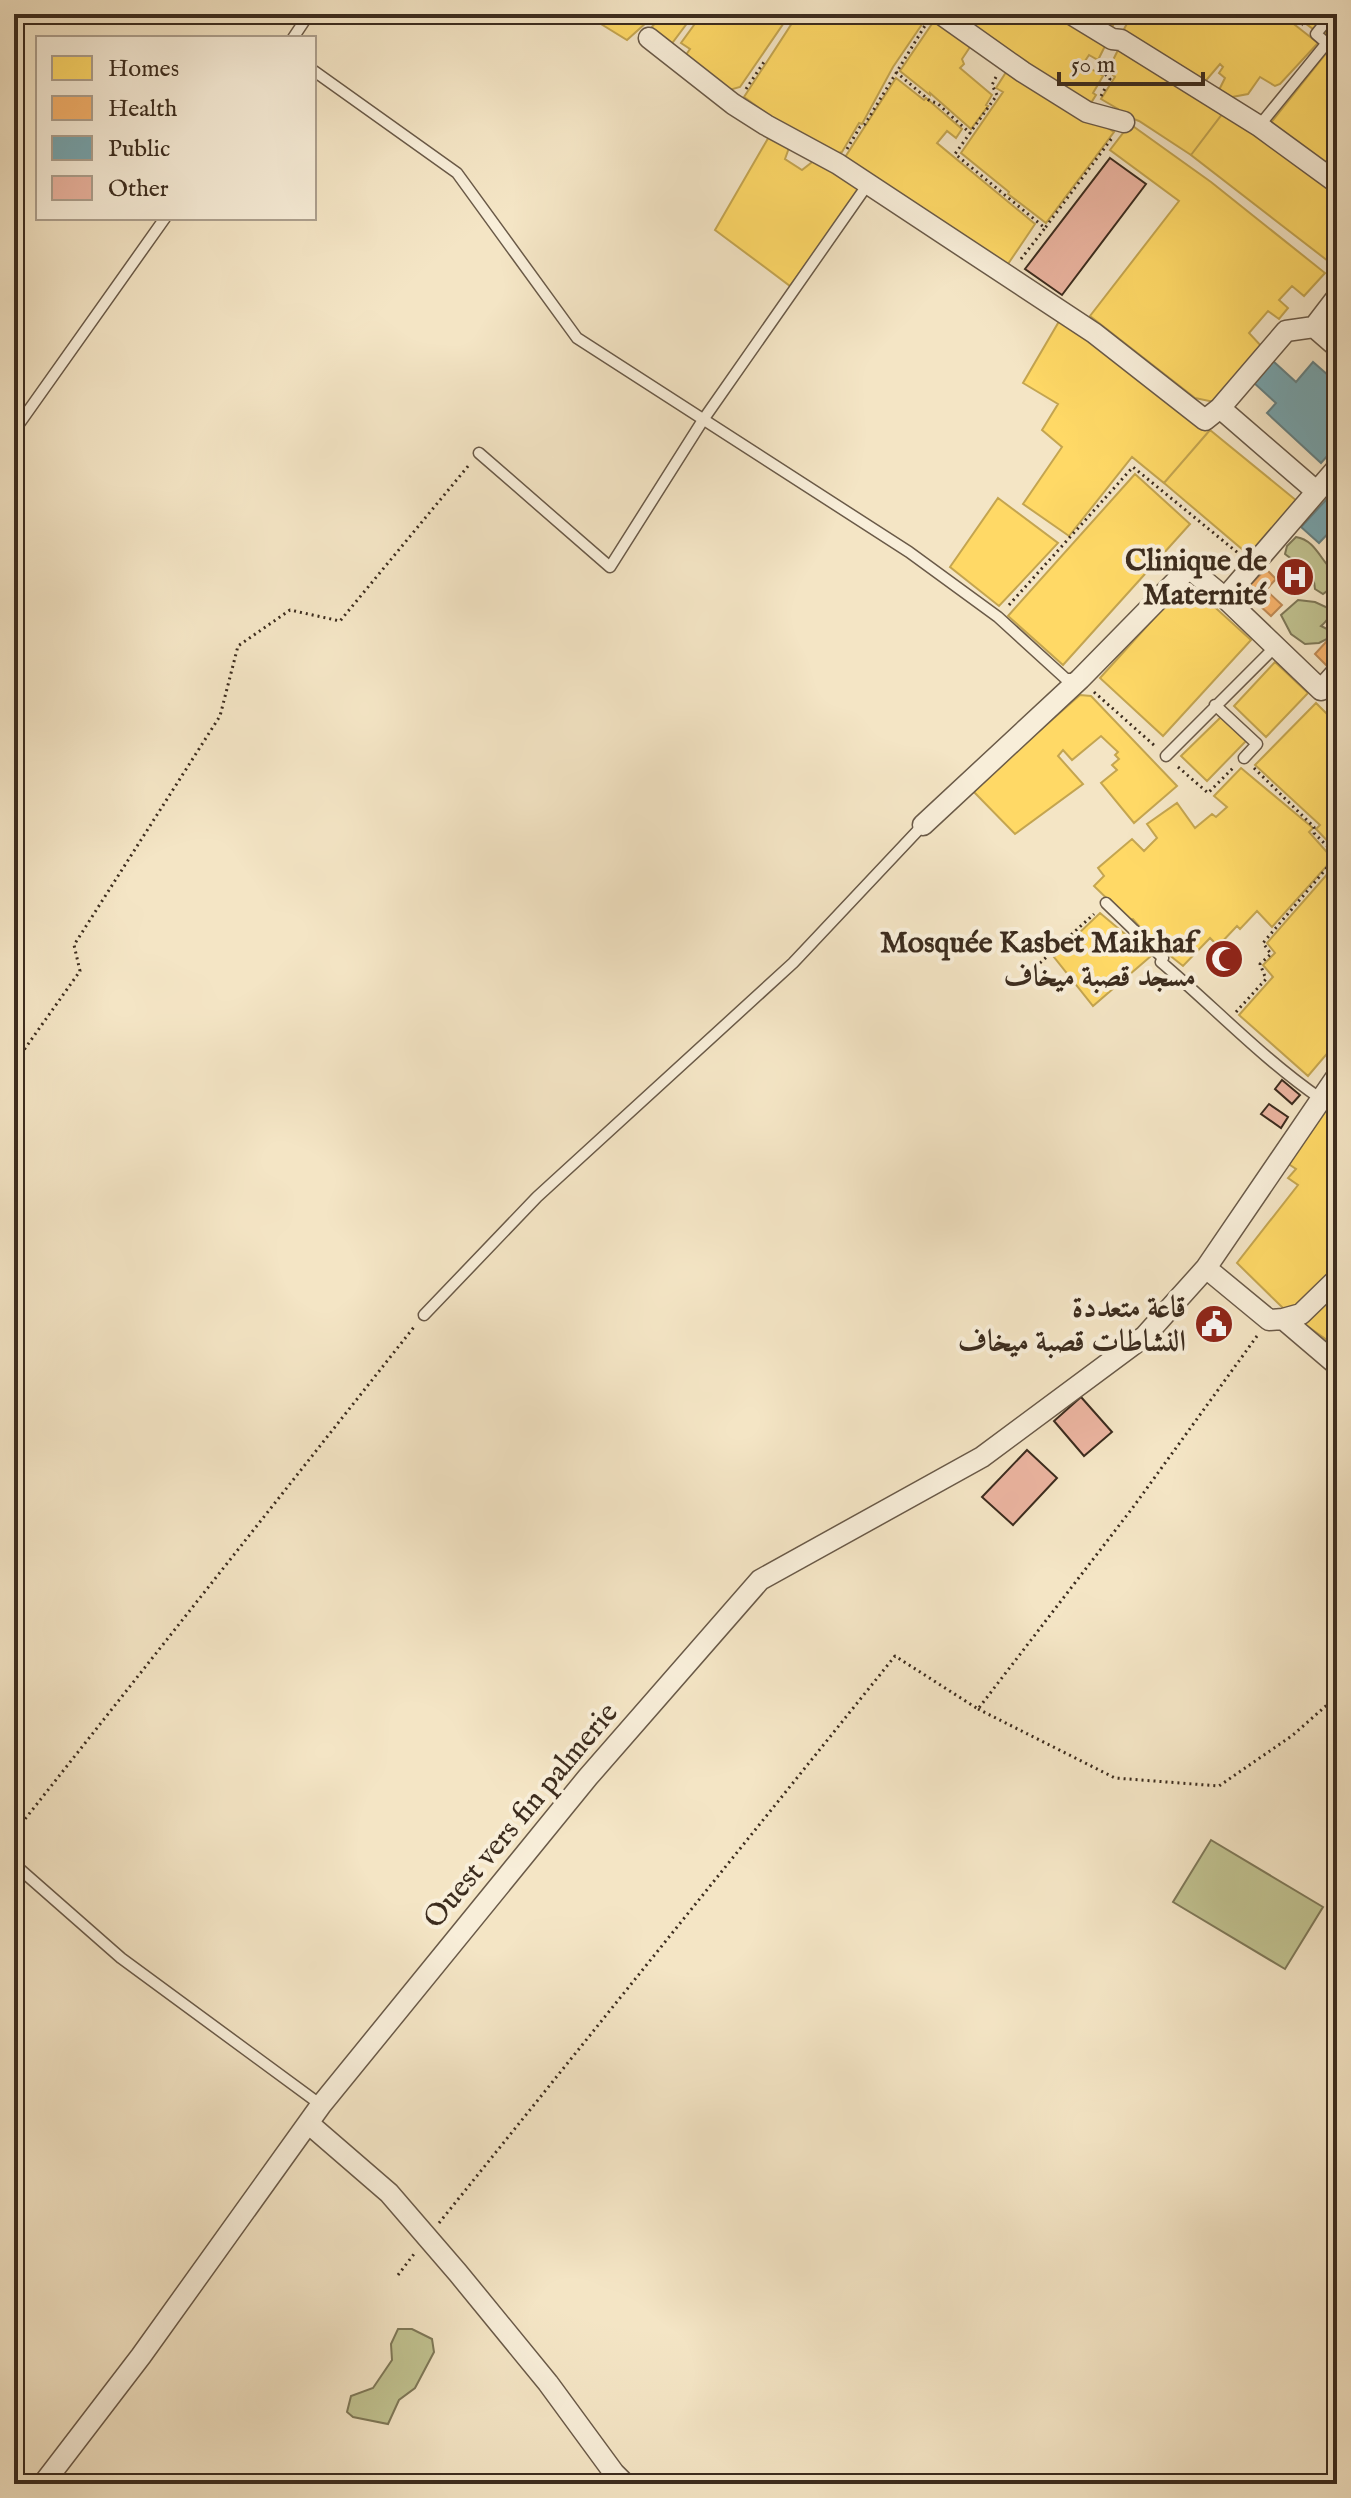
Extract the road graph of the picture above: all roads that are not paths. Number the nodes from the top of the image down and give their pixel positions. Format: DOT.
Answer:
graph roads {
  1 [pos="309,14"];
  2 [pos="941,14"];
  3 [pos="1071,14"];
  4 [pos="1332,14"];
  5 [pos="294,36"];
  6 [pos="649,38"];
  7 [pos="1326,44"];
  8 [pos="1337,52"];
  9 [pos="316,72"];
  10 [pos="1124,122"];
  11 [pos="1259,126"];
  12 [pos="1337,183"];
  13 [pos="868,184"];
  14 [pos="164,220"];
  15 [pos="1337,297"];
  16 [pos="1314,327"];
  17 [pos="1337,347"];
  18 [pos="1220,408"];
  19 [pos="703,420"];
  20 [pos="14,431"];
  21 [pos="479,453"];
  22 [pos="1337,468"];
  23 [pos="1316,491"];
  24 [pos="1225,598"];
  25 [pos="1275,647"];
  26 [pos="1337,672"];
  27 [pos="1080,679"];
  28 [pos="1215,705"];
  29 [pos="1166,756"];
  30 [pos="1244,758"];
  31 [pos="923,825"];
  32 [pos="1106,903"];
  33 [pos="1337,1076"];
  34 [pos="1321,1099"];
  35 [pos="1206,1268"];
  36 [pos="1337,1279"];
  37 [pos="424,1315"];
  38 [pos="1276,1319"];
  39 [pos="1337,1365"];
  40 [pos="14,1864"];
  41 [pos="321,2105"];
  42 [pos="308,2123"];
  43 [pos="43,2484"];
  44 [pos="625,2484"];
  1 -- 5 [label="lane"];
  2 -- 10 [label="street"];
  3 -- 11 [label="street"];
  4 -- 7 [label="lane"];
  6 -- 13 [label="street"];
  7 -- 8 [label="lane"];
  7 -- 11 [label="lane"];
  9 -- 19 [label="lane"];
  11 -- 12 [label="street"];
  13 -- 18 [label="street"];
  13 -- 19 [label="lane"];
  14 -- 20 [label="lane"];
  15 -- 16 [label="street"];
  16 -- 17 [label="street"];
  16 -- 18 [label="street"];
  18 -- 23 [label="street"];
  19 -- 21 [label="lane"];
  19 -- 27 [label="lane"];
  22 -- 23 [label="street"];
  23 -- 24 [label="street"];
  24 -- 25 [label="street"];
  24 -- 27 [label="street"];
  25 -- 26 [label="street"];
  25 -- 28 [label="lane"];
  27 -- 31 [label="street"];
  28 -- 29 [label="lane"];
  28 -- 30 [label="lane"];
  31 -- 37 [label="lane"];
  32 -- 34 [label="lane"];
  33 -- 34 [label="street, Ouest vers fin palmerie"];
  34 -- 35 [label="street, Ouest vers fin palmerie"];
  35 -- 38 [label="street"];
  35 -- 41 [label="street, Ouest vers fin palmerie"];
  36 -- 38 [label="street"];
  38 -- 39 [label="street"];
  40 -- 41 [label="lane"];
  41 -- 42 [label="street, Ouest vers fin palmerie"];
  42 -- 43 [label="street, Ouest vers fin palmerie"];
  42 -- 44 [label="street"];
}
